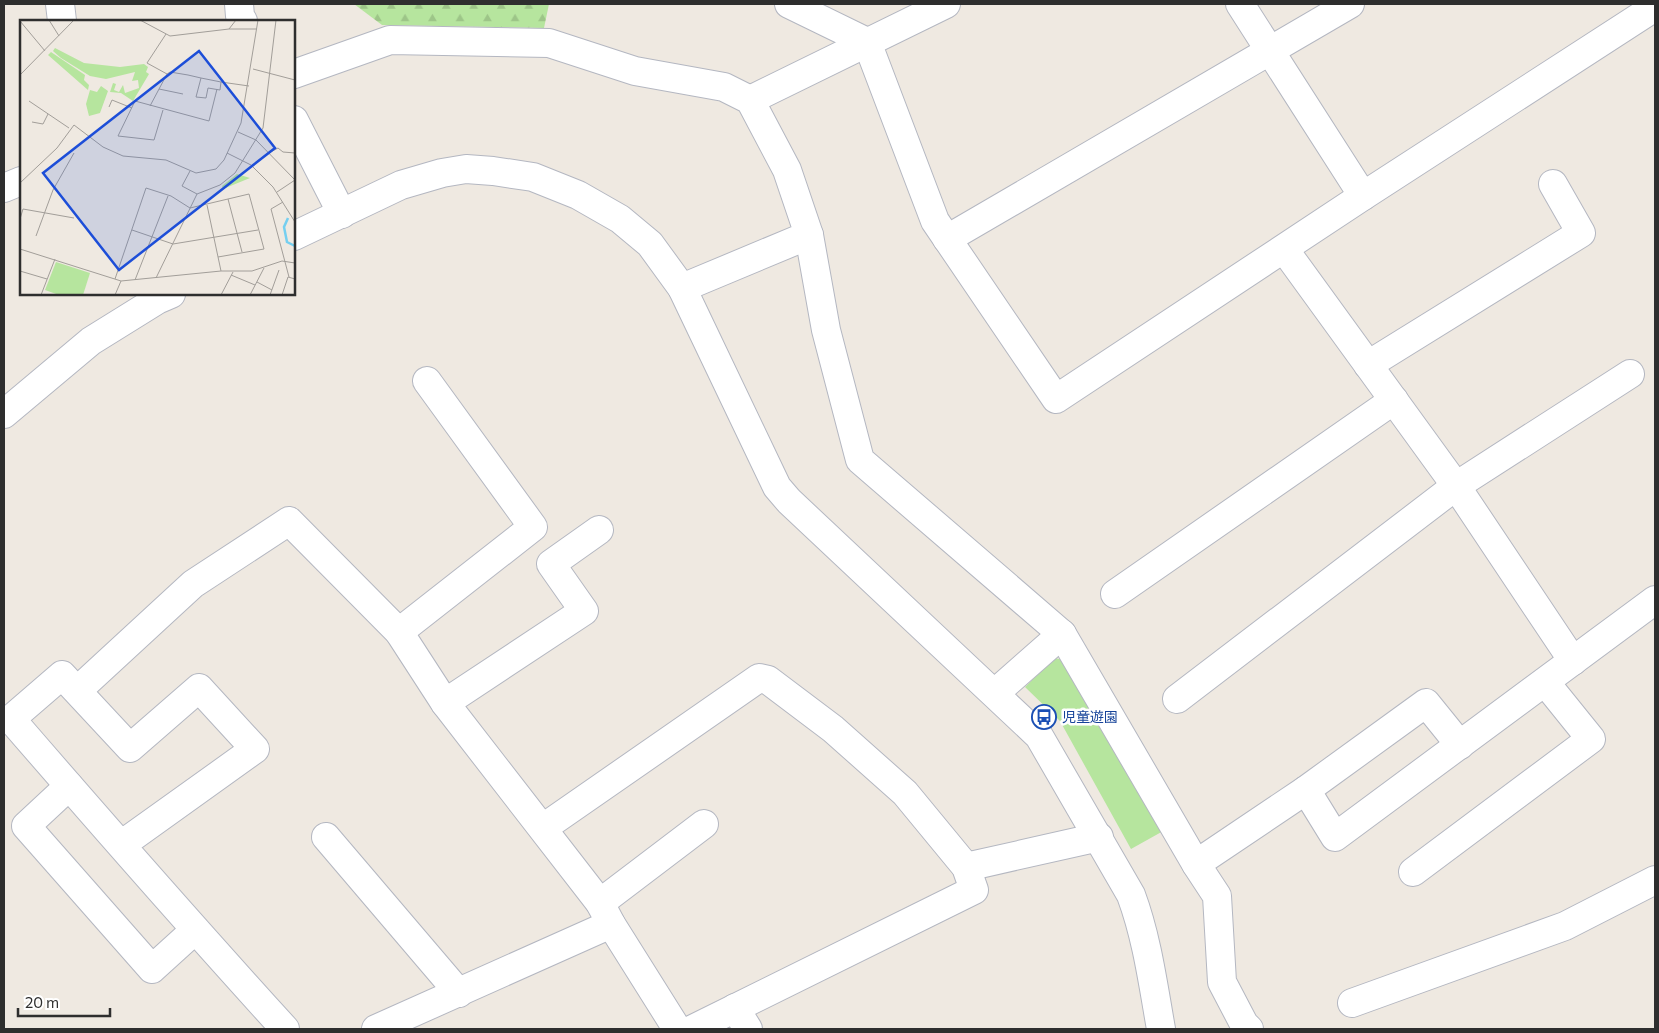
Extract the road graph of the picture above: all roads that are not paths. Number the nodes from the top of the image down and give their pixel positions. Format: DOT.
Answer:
graph roads {
  1 [pos="60,4"];
  2 [pos="239,4"];
  3 [pos="789,4"];
  4 [pos="946,4"];
  5 [pos="1240,4"];
  6 [pos="1350,4"];
  7 [pos="1655,8"];
  8 [pos="62,20"];
  9 [pos="242,20"];
  10 [pos="867,42"];
  11 [pos="1271,52"];
  12 [pos="295,74"];
  13 [pos="750,100"];
  14 [pos="295,122"];
  15 [pos="20,181"];
  16 [pos="1553,184"];
  17 [pos="4,188"];
  18 [pos="1363,196"];
  19 [pos="342,214"];
  20 [pos="809,235"];
  21 [pos="295,236"];
  22 [pos="947,239"];
  23 [pos="1284,249"];
  24 [pos="682,288"];
  25 [pos="160,296"];
  26 [pos="1368,365"];
  27 [pos="1630,374"];
  28 [pos="427,381"];
  29 [pos="1394,400"];
  30 [pos="4,414"];
  31 [pos="1456,486"];
  32 [pos="599,530"];
  33 [pos="1116,594"];
  34 [pos="1655,600"];
  35 [pos="399,632"];
  36 [pos="1062,634"];
  37 [pos="1572,661"];
  38 [pos="1545,682"];
  39 [pos="78,690"];
  40 [pos="995,693"];
  41 [pos="1177,699"];
  42 [pos="445,703"];
  43 [pos="7,715"];
  44 [pos="1460,745"];
  45 [pos="68,786"];
  46 [pos="1306,790"];
  47 [pos="704,824"];
  48 [pos="542,828"];
  49 [pos="326,837"];
  50 [pos="1099,837"];
  51 [pos="120,845"];
  52 [pos="1196,864"];
  53 [pos="966,867"];
  54 [pos="1413,872"];
  55 [pos="1655,880"];
  56 [pos="606,913"];
  57 [pos="195,930"];
  58 [pos="459,993"];
  59 [pos="1352,1003"];
  60 [pos="742,1018"];
  61 [pos="285,1029"];
  62 [pos="376,1029"];
  63 [pos="677,1029"];
  64 [pos="693,1029"];
  65 [pos="1161,1029"];
  66 [pos="1249,1029"];
  1 -- 8 [label="street"];
  2 -- 9 [label="street"];
  3 -- 10 [label="street"];
  4 -- 10 [label="street"];
  5 -- 11 [label="street"];
  6 -- 11 [label="street"];
  7 -- 18 [label="street"];
  10 -- 13 [label="street"];
  10 -- 22 [label="street"];
  11 -- 18 [label="street"];
  11 -- 22 [label="street"];
  12 -- 13 [label="street"];
  13 -- 20 [label="street"];
  14 -- 19 [label="street"];
  15 -- 17 [label="street"];
  16 -- 26 [label="street"];
  18 -- 23 [label="street"];
  19 -- 21 [label="street"];
  19 -- 24 [label="street"];
  20 -- 24 [label="street"];
  20 -- 36 [label="street"];
  22 -- 23 [label="street"];
  23 -- 26 [label="street"];
  24 -- 40 [label="street"];
  25 -- 30 [label="street"];
  26 -- 29 [label="street"];
  27 -- 31 [label="street"];
  28 -- 35 [label="street"];
  29 -- 31 [label="street"];
  29 -- 33 [label="street"];
  31 -- 37 [label="street"];
  31 -- 41 [label="street"];
  32 -- 42 [label="street"];
  34 -- 37 [label="street"];
  35 -- 39 [label="street"];
  35 -- 42 [label="street"];
  36 -- 40 [label="street"];
  36 -- 52 [label="street"];
  37 -- 38 [label="street"];
  38 -- 44 [label="street"];
  38 -- 54 [label="street"];
  39 -- 43 [label="street"];
  39 -- 51 [label="street"];
  40 -- 50 [label="street"];
  42 -- 48 [label="street"];
  43 -- 45 [label="street"];
  44 -- 46 [label="street"];
  44 -- 46 [label="street"];
  45 -- 51 [label="street"];
  45 -- 57 [label="street"];
  46 -- 52 [label="street"];
  47 -- 56 [label="street"];
  48 -- 53 [label="street"];
  48 -- 56 [label="street"];
  49 -- 58 [label="street"];
  50 -- 53 [label="street"];
  50 -- 65 [label="street"];
  51 -- 57 [label="street"];
  52 -- 66 [label="street"];
  53 -- 60 [label="street"];
  55 -- 59 [label="street"];
  56 -- 58 [label="street"];
  56 -- 63 [label="street"];
  57 -- 61 [label="street"];
  58 -- 62 [label="street"];
  60 -- 64 [label="street"];
}
